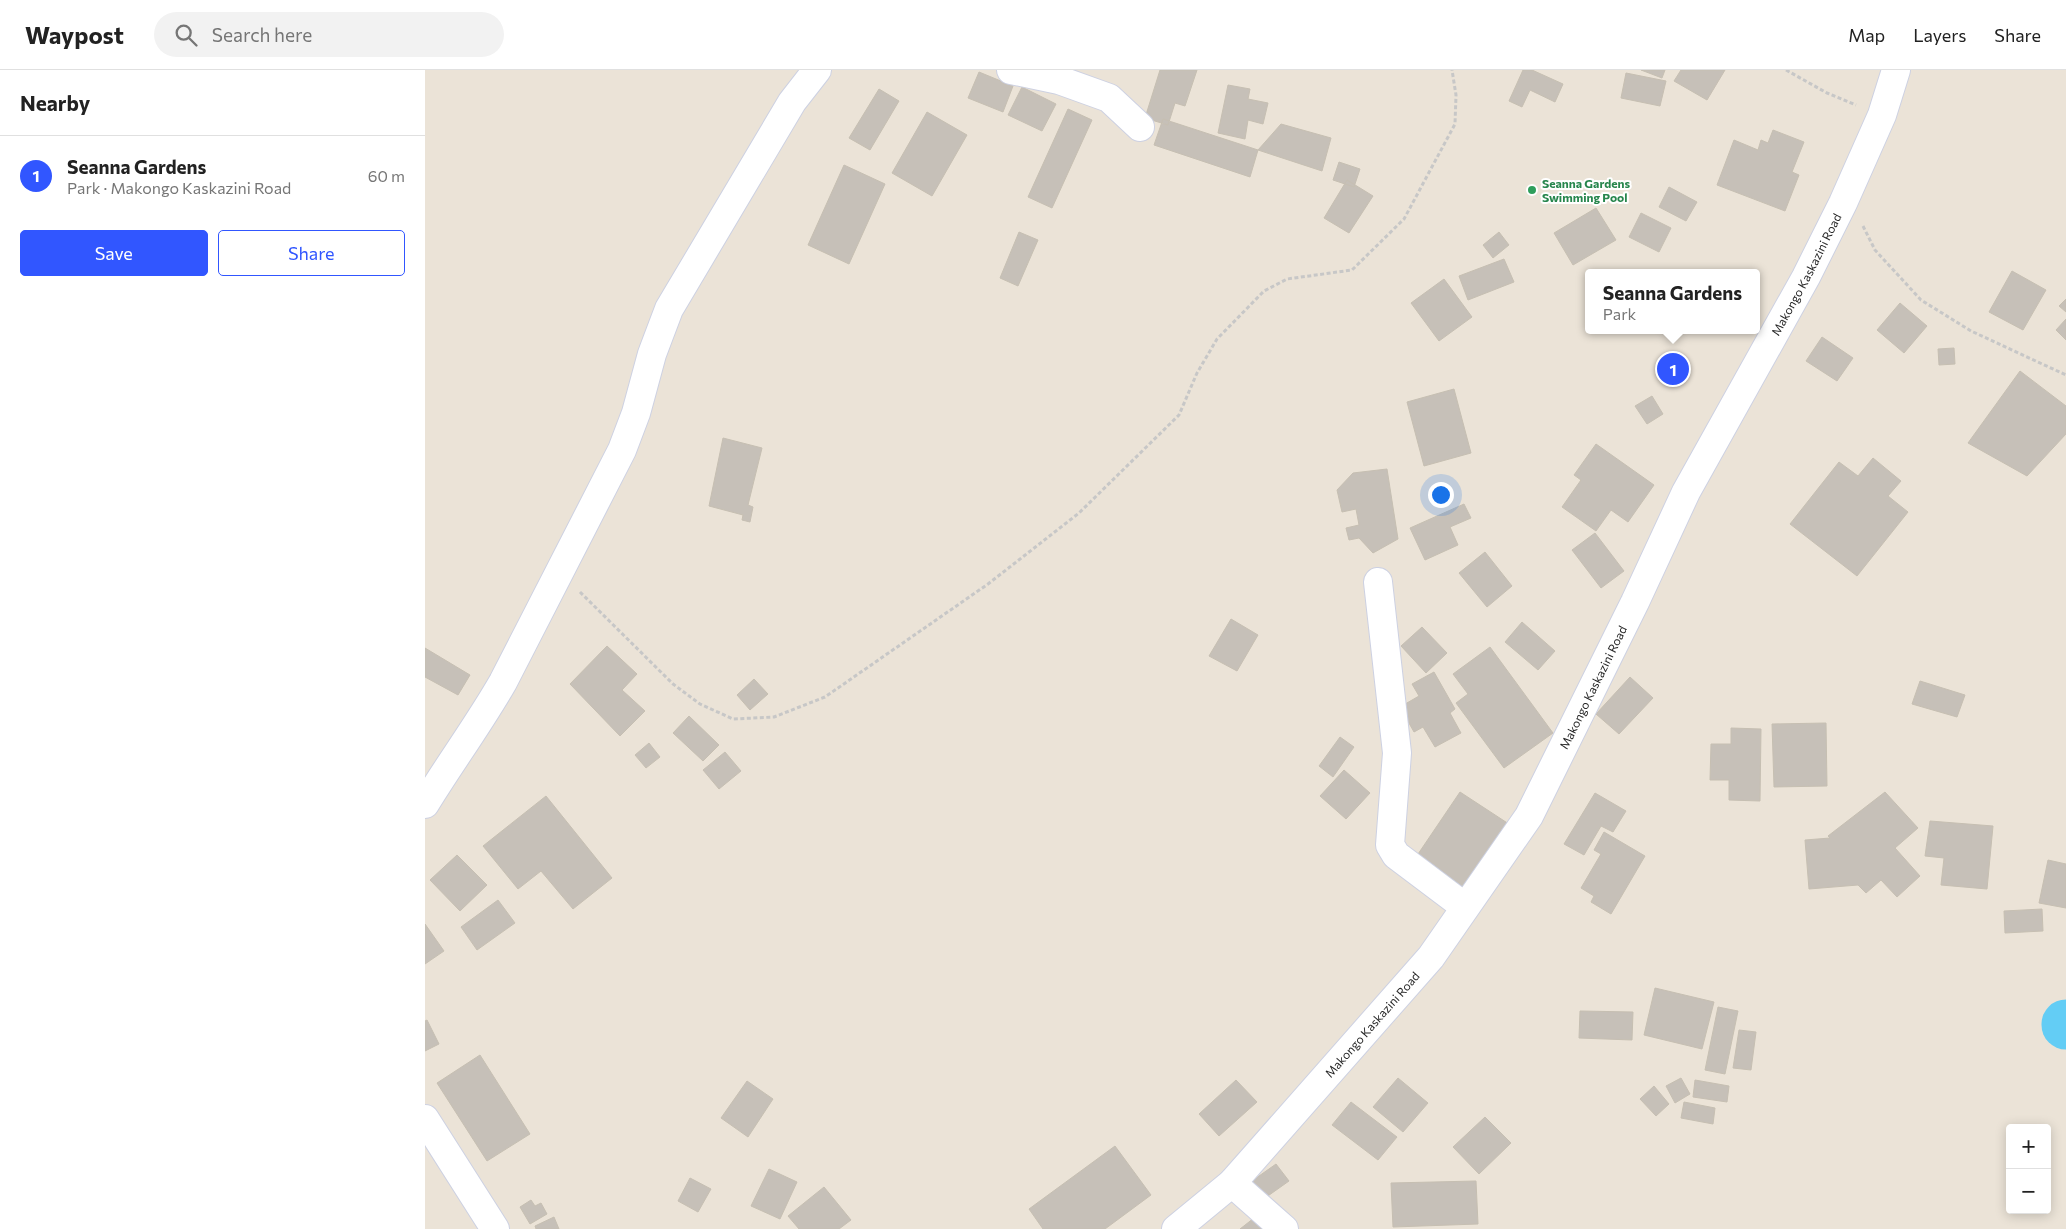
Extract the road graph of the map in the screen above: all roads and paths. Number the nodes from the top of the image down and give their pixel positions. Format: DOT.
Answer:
graph roads {
  1 [pos="817,70"];
  2 [pos="1011,70"];
  3 [pos="1452,70"];
  4 [pos="1786,70"];
  5 [pos="1897,70"];
  6 [pos="1882,115"];
  7 [pos="1140,127"];
  8 [pos="1847,194"];
  9 [pos="2066,375"];
  10 [pos="560,569"];
  11 [pos="1378,582"];
  12 [pos="425,804"];
  13 [pos="1465,907"];
  14 [pos="425,1119"];
  15 [pos="1232,1183"];
  16 [pos="495,1229"];
  17 [pos="1175,1229"];
  18 [pos="1284,1229"];
  1 -- 10 [label="street"];
  2 -- 7 [label="street"];
  3 -- 10 [label="path"];
  4 -- 6 [label="path"];
  5 -- 6 [label="street, Makongo Kaskazini Road"];
  6 -- 8 [label="street, Makongo Kaskazini Road"];
  8 -- 9 [label="path"];
  8 -- 13 [label="street, Makongo Kaskazini Road"];
  10 -- 12 [label="street"];
  11 -- 13 [label="street"];
  13 -- 15 [label="street, Makongo Kaskazini Road"];
  14 -- 16 [label="street"];
  15 -- 17 [label="street, Makongo Kaskazini Road"];
  15 -- 18 [label="street"];
}
